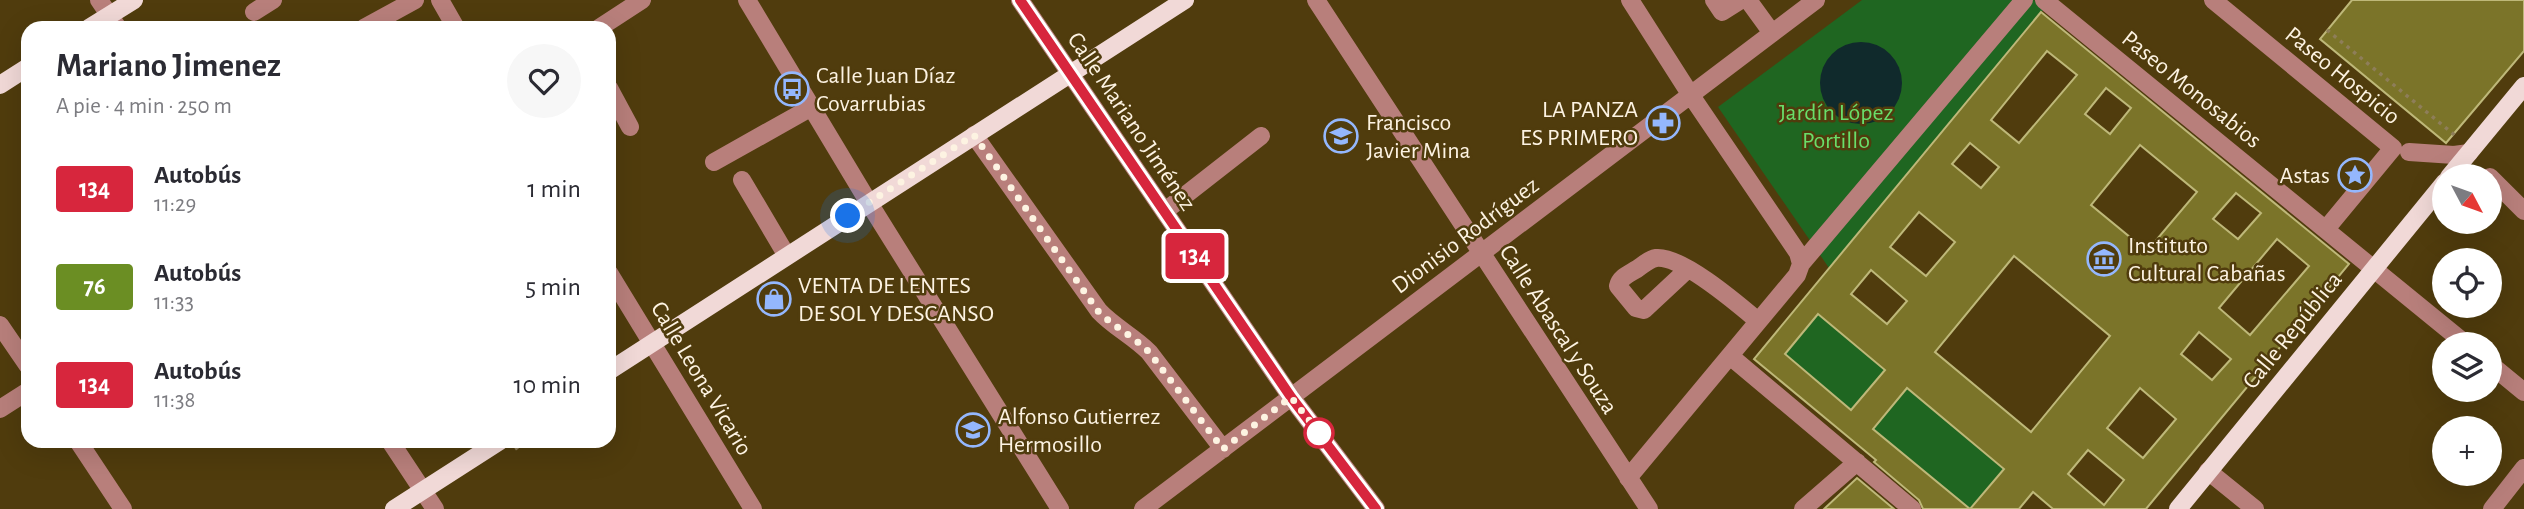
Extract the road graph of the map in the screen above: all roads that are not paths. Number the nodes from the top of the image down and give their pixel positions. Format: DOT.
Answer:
graph roads {
  1 [pos="134,0"];
  2 [pos="273,0"];
  3 [pos="415,0"];
  4 [pos="440,0"];
  5 [pos="642,0"];
  6 [pos="747,0"];
  7 [pos="1020,0"];
  8 [pos="1185,0"];
  9 [pos="1316,0"];
  10 [pos="1630,0"];
  11 [pos="1714,0"];
  12 [pos="1741,0"];
  13 [pos="1748,0"];
  14 [pos="1816,0"];
  15 [pos="2024,0"];
  16 [pos="2046,0"];
  17 [pos="2213,0"];
  18 [pos="254,12"];
  19 [pos="109,14"];
  20 [pos="377,21"];
  21 [pos="452,21"];
  22 [pos="609,21"];
  23 [pos="1772,33"];
  24 [pos="21,72"];
  25 [pos="1070,74"];
  26 [pos="0,85"];
  27 [pos="2524,86"];
  28 [pos="1690,94"];
  29 [pos="616,101"];
  30 [pos="812,107"];
  31 [pos="630,127"];
  32 [pos="974,135"];
  33 [pos="1261,136"];
  34 [pos="2409,152"];
  35 [pos="2467,155"];
  36 [pos="714,162"];
  37 [pos="2460,164"];
  38 [pos="2476,164"];
  39 [pos="742,180"];
  40 [pos="2502,189"];
  41 [pos="2432,199"];
  42 [pos="869,203"];
  43 [pos="1165,211"];
  44 [pos="2524,211"];
  45 [pos="2326,229"];
  46 [pos="1480,254"];
  47 [pos="787,256"];
  48 [pos="1801,264"];
  49 [pos="2374,268"];
  50 [pos="1688,269"];
  51 [pos="616,284"];
  52 [pos="1758,321"];
  53 [pos="0,325"];
  54 [pos="2451,332"];
  55 [pos="653,342"];
  56 [pos="21,356"];
  57 [pos="1730,356"];
  58 [pos="616,366"];
  59 [pos="2502,374"];
  60 [pos="2524,392"];
  61 [pos="21,396"];
  62 [pos="1291,397"];
  63 [pos="0,409"];
  64 [pos="83,448"];
  65 [pos="394,448"];
  66 [pos="489,448"];
  67 [pos="1223,449"];
  68 [pos="1857,462"];
  69 [pos="2524,468"];
  70 [pos="2208,471"];
  71 [pos="1628,478"];
  72 [pos="422,491"];
  73 [pos="123,509"];
  74 [pos="394,509"];
  75 [pos="435,509"];
  76 [pos="753,509"];
  77 [pos="1060,509"];
  78 [pos="1143,509"];
  79 [pos="1376,509"];
  80 [pos="1649,509"];
  81 [pos="1803,509"];
  82 [pos="1912,509"];
  83 [pos="2178,509"];
  84 [pos="2255,509"];
  85 [pos="2492,509"];
  1 -- 19 [label="main road"];
  2 -- 18 [label="street"];
  3 -- 20 [label="street"];
  4 -- 21 [label="street"];
  5 -- 22 [label="street"];
  6 -- 30 [label="street"];
  7 -- 25 [label="street, Calle Mariano Jiménez"];
  8 -- 25 [label="main road"];
  9 -- 46 [label="street, Calle Abascal y Souza"];
  10 -- 28 [label="street"];
  11 -- 12 [label="street"];
  13 -- 23 [label="street"];
  14 -- 23 [label="street, Dionisio Rodríguez"];
  15 -- 48 [label="street"];
  16 -- 45 [label="street, Paseo Monosabios"];
  17 -- 45 [label="street, Paseo Hospicio"];
  23 -- 28 [label="street, Dionisio Rodríguez"];
  24 -- 26 [label="main road"];
  25 -- 32 [label="main road"];
  25 -- 43 [label="street, Calle Mariano Jiménez"];
  27 -- 35 [label="main road"];
  28 -- 46 [label="street, Dionisio Rodríguez"];
  28 -- 48 [label="street"];
  29 -- 31 [label="street"];
  30 -- 36 [label="street"];
  30 -- 42 [label="street"];
  32 -- 42 [label="main road"];
  32 -- 67 [label="street"];
  33 -- 43 [label="street"];
  34 -- 35 [label="street"];
  35 -- 37 [label="main road"];
  35 -- 38 [label="street"];
  39 -- 47 [label="street"];
  40 -- 44 [label="street"];
  41 -- 49 [label="main road, Calle República"];
  42 -- 47 [label="main road"];
  42 -- 77 [label="street"];
  43 -- 62 [label="street, Calle Mariano Jiménez"];
  45 -- 49 [label="street, Paseo Monosabios"];
  46 -- 62 [label="street, Dionisio Rodríguez"];
  46 -- 71 [label="street, Calle Abascal y Souza"];
  47 -- 55 [label="main road"];
  48 -- 52 [label="street"];
  49 -- 54 [label="street, Paseo Monosabios"];
  49 -- 70 [label="main road, Calle República"];
  50 -- 52 [label="street"];
  51 -- 55 [label="street, Calle Leona Vicario"];
  52 -- 57 [label="street"];
  53 -- 56 [label="street"];
  55 -- 58 [label="main road"];
  55 -- 76 [label="street, Calle Leona Vicario"];
  57 -- 68 [label="street"];
  57 -- 71 [label="street"];
  59 -- 60 [label="street"];
  61 -- 63 [label="street"];
  62 -- 67 [label="street, Dionisio Rodríguez"];
  62 -- 79 [label="street, Calle Mariano Jiménez"];
  64 -- 73 [label="street"];
  65 -- 72 [label="street"];
  66 -- 72 [label="main road"];
  67 -- 78 [label="street, Dionisio Rodríguez"];
  68 -- 81 [label="street"];
  68 -- 82 [label="street"];
  69 -- 85 [label="street"];
  70 -- 83 [label="main road, Calle República"];
  70 -- 84 [label="street"];
  71 -- 80 [label="street, Calle Abascal y Souza"];
  72 -- 74 [label="main road"];
  72 -- 75 [label="street"];
}
